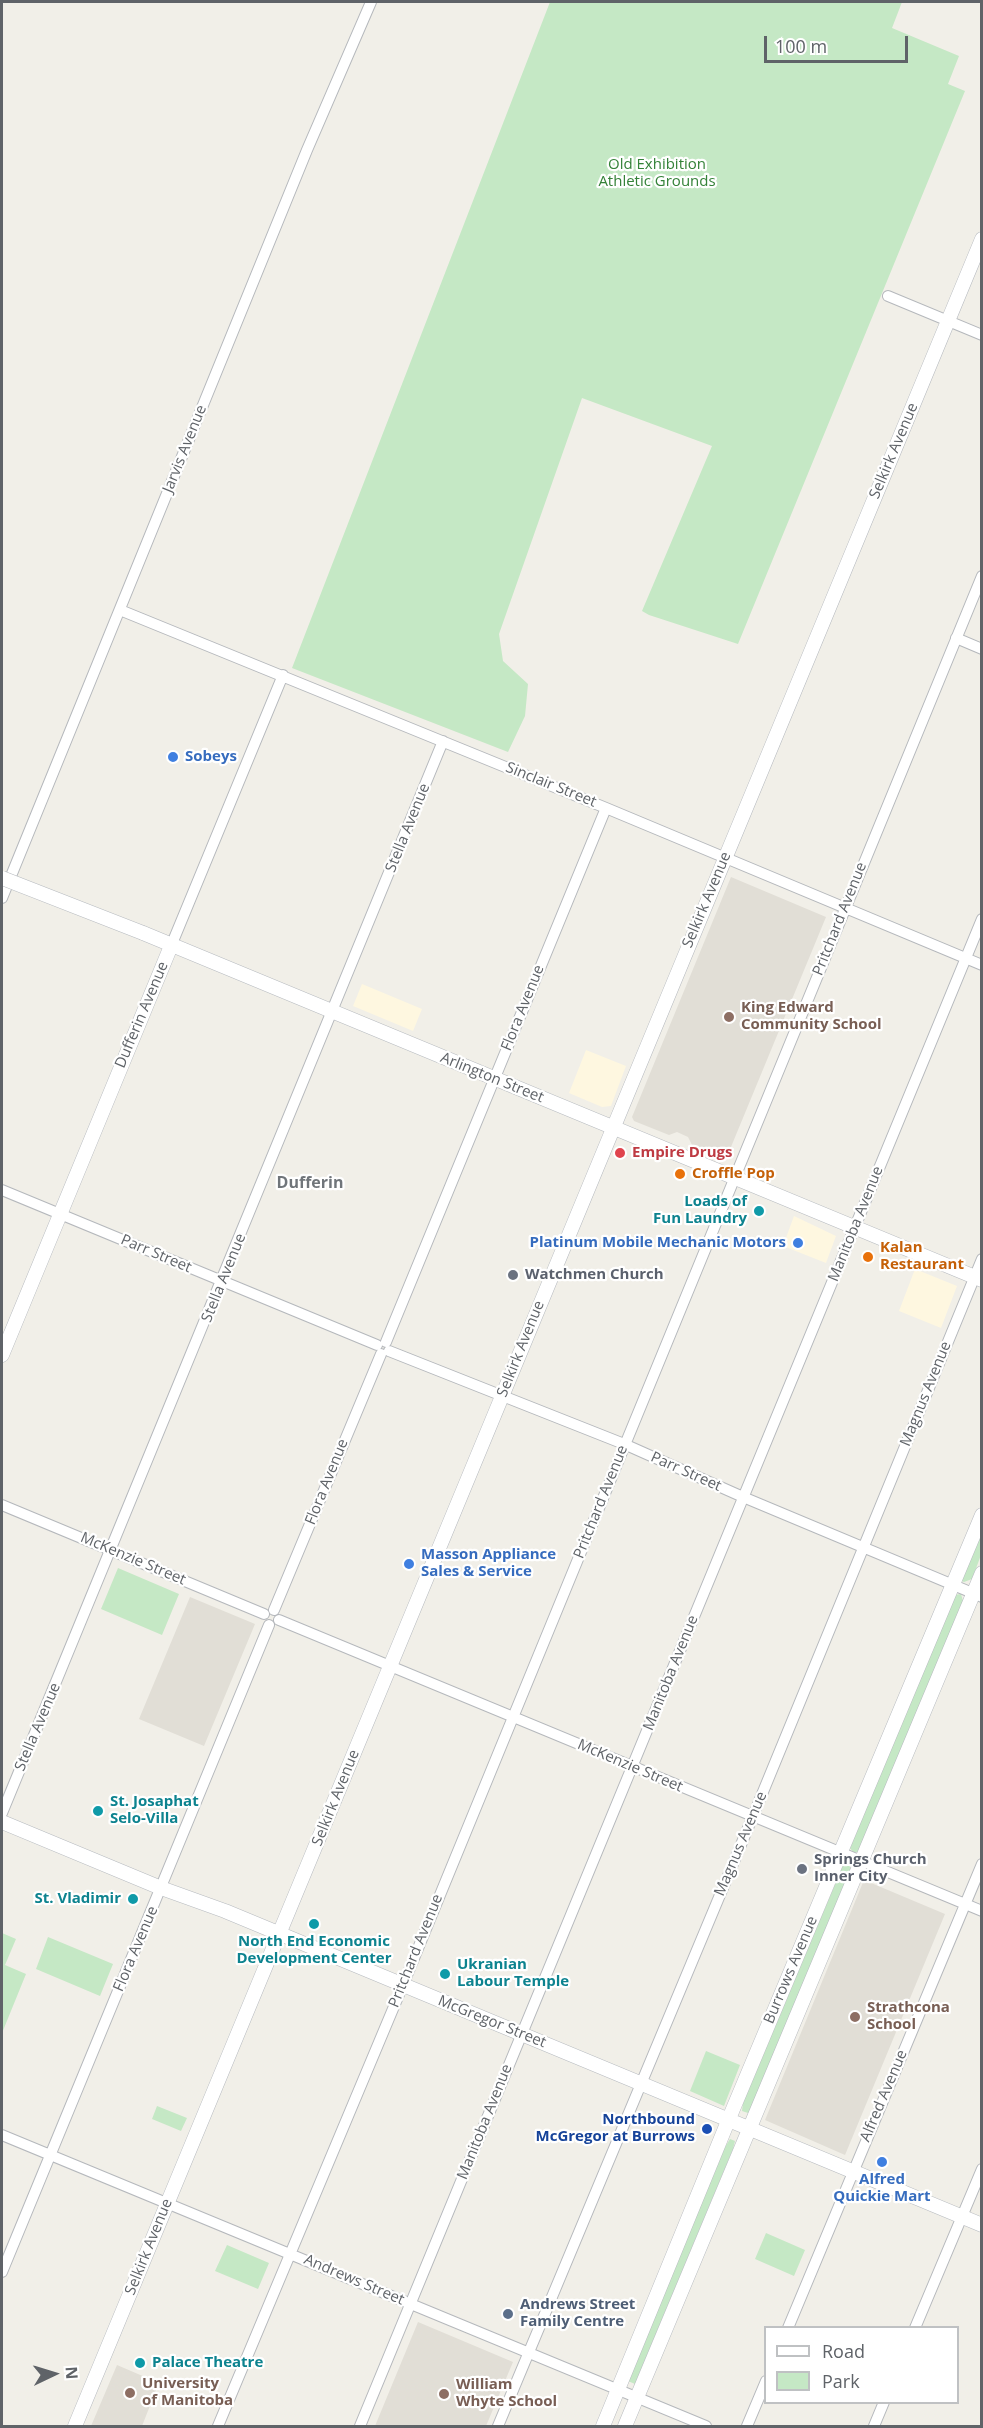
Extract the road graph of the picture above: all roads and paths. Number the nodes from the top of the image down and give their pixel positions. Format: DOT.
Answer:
graph roads {
  1 [pos="371,2"];
  2 [pos="981,239"];
  3 [pos="888,296"];
  4 [pos="948,321"];
  5 [pos="981,335"];
  6 [pos="981,576"];
  7 [pos="120,610"];
  8 [pos="956,638"];
  9 [pos="981,649"];
  10 [pos="283,675"];
  11 [pos="443,741"];
  12 [pos="606,808"];
  13 [pos="725,858"];
  14 [pos="2,878"];
  15 [pos="2,898"];
  16 [pos="844,907"];
  17 [pos="981,919"];
  18 [pos="171,946"];
  19 [pos="965,958"];
  20 [pos="981,965"];
  21 [pos="332,1012"];
  22 [pos="494,1079"];
  23 [pos="613,1127"];
  24 [pos="734,1178"];
  25 [pos="2,1190"];
  26 [pos="59,1214"];
  27 [pos="854,1228"];
  28 [pos="981,1259"];
  29 [pos="978,1279"];
  30 [pos="222,1281"];
  31 [pos="383,1348"];
  32 [pos="2,1355"];
  33 [pos="502,1396"];
  34 [pos="624,1444"];
  35 [pos="743,1497"];
  36 [pos="2,1504"];
  37 [pos="981,1515"];
  38 [pos="863,1548"];
  39 [pos="111,1550"];
  40 [pos="981,1573"];
  41 [pos="953,1584"];
  42 [pos="977,1595"];
  43 [pos="272,1618"];
  44 [pos="390,1666"];
  45 [pos="512,1716"];
  46 [pos="632,1767"];
  47 [pos="2,1813"];
  48 [pos="753,1816"];
  49 [pos="2,1822"];
  50 [pos="841,1853"];
  51 [pos="861,1861"];
  52 [pos="981,1864"];
  53 [pos="161,1888"];
  54 [pos="965,1904"];
  55 [pos="981,1911"];
  56 [pos="280,1934"];
  57 [pos="403,1985"];
  58 [pos="522,2034"];
  59 [pos="640,2083"];
  60 [pos="728,2120"];
  61 [pos="750,2129"];
  62 [pos="2,2135"];
  63 [pos="50,2155"];
  64 [pos="981,2169"];
  65 [pos="853,2171"];
  66 [pos="167,2204"];
  67 [pos="962,2217"];
  68 [pos="981,2225"];
  69 [pos="290,2254"];
  70 [pos="2,2272"];
  71 [pos="410,2304"];
  72 [pos="789,2326"];
  73 [pos="916,2326"];
  74 [pos="528,2352"];
  75 [pos="764,2384"];
  76 [pos="618,2389"];
  77 [pos="638,2397"];
  78 [pos="884,2404"];
  79 [pos="75,2427"];
  80 [pos="218,2427"];
  81 [pos="360,2427"];
  82 [pos="498,2427"];
  83 [pos="603,2427"];
  84 [pos="625,2427"];
  85 [pos="706,2427"];
  86 [pos="747,2427"];
  87 [pos="874,2427"];
  1 -- 7 [label="street, Jarvis Avenue"];
  2 -- 4 [label="main road, Selkirk Avenue"];
  3 -- 4 [label="street"];
  4 -- 5 [label="street"];
  4 -- 13 [label="main road, Selkirk Avenue"];
  6 -- 8 [label="street, Pritchard Avenue"];
  7 -- 10 [label="street, Sinclair Street"];
  7 -- 15 [label="street, Jarvis Avenue"];
  8 -- 9 [label="street"];
  8 -- 16 [label="street, Pritchard Avenue"];
  10 -- 11 [label="street, Sinclair Street"];
  10 -- 18 [label="street, Dufferin Avenue"];
  11 -- 12 [label="street, Sinclair Street"];
  11 -- 21 [label="street, Stella Avenue"];
  12 -- 13 [label="street, Sinclair Street"];
  12 -- 22 [label="street, Flora Avenue"];
  13 -- 16 [label="street, Sinclair Street"];
  13 -- 23 [label="main road, Selkirk Avenue"];
  14 -- 18 [label="main road, Arlington Street, bridge"];
  16 -- 19 [label="street, Sinclair Street"];
  16 -- 24 [label="street, Pritchard Avenue"];
  17 -- 19 [label="street, Manitoba Avenue"];
  18 -- 21 [label="main road, Arlington Street"];
  18 -- 26 [label="main road, Dufferin Avenue"];
  19 -- 20 [label="street, Sinclair Street"];
  19 -- 27 [label="street, Manitoba Avenue"];
  21 -- 22 [label="main road, Arlington Street"];
  21 -- 30 [label="street, Stella Avenue"];
  22 -- 23 [label="main road, Arlington Street"];
  22 -- 31 [label="street, Flora Avenue"];
  23 -- 24 [label="main road, Arlington Street"];
  23 -- 33 [label="main road, Selkirk Avenue"];
  24 -- 27 [label="main road, Arlington Street"];
  24 -- 34 [label="street, Pritchard Avenue"];
  25 -- 26 [label="street, Parr Street"];
  26 -- 30 [label="street, Parr Street"];
  26 -- 32 [label="main road, Dufferin Avenue"];
  27 -- 29 [label="main road, Arlington Street"];
  27 -- 35 [label="street, Manitoba Avenue"];
  28 -- 29 [label="street, Magnus Avenue"];
  29 -- 38 [label="street, Magnus Avenue"];
  30 -- 31 [label="street, Parr Street"];
  30 -- 39 [label="street, Stella Avenue"];
  31 -- 33 [label="street, Parr Street"];
  31 -- 43 [label="street, Flora Avenue"];
  33 -- 34 [label="street, Parr Street"];
  33 -- 44 [label="main road, Selkirk Avenue"];
  34 -- 35 [label="street, Parr Street"];
  34 -- 45 [label="street, Pritchard Avenue"];
  35 -- 38 [label="street, Parr Street"];
  35 -- 46 [label="street, Manitoba Avenue"];
  36 -- 39 [label="street, McKenzie Street"];
  37 -- 41 [label="main road, Burrows Avenue"];
  38 -- 41 [label="street, Parr Street"];
  38 -- 48 [label="street, Magnus Avenue"];
  39 -- 43 [label="street, McKenzie Street"];
  39 -- 47 [label="street, Stella Avenue"];
  40 -- 42 [label="main road, Burrows Avenue"];
  41 -- 42 [label="street, Parr Street"];
  41 -- 50 [label="main road, Burrows Avenue"];
  42 -- 51 [label="main road, Burrows Avenue"];
  43 -- 44 [label="street, McKenzie Street"];
  43 -- 53 [label="street, Flora Avenue"];
  44 -- 45 [label="street, McKenzie Street"];
  44 -- 56 [label="main road, Selkirk Avenue"];
  45 -- 46 [label="street, McKenzie Street"];
  45 -- 57 [label="street, Pritchard Avenue"];
  46 -- 48 [label="street, McKenzie Street"];
  46 -- 58 [label="street, Manitoba Avenue"];
  48 -- 50 [label="street, McKenzie Street"];
  48 -- 59 [label="street, Magnus Avenue"];
  49 -- 53 [label="main road, McGregor Street"];
  50 -- 51 [label="street, McKenzie Street"];
  50 -- 60 [label="main road, Burrows Avenue"];
  51 -- 54 [label="street, McKenzie Street"];
  51 -- 61 [label="main road, Burrows Avenue"];
  52 -- 54 [label="street, Alfred Avenue"];
  53 -- 56 [label="main road, McGregor Street"];
  53 -- 63 [label="street, Flora Avenue"];
  54 -- 55 [label="street, McKenzie Street"];
  54 -- 65 [label="street, Alfred Avenue"];
  56 -- 57 [label="main road, McGregor Street"];
  56 -- 66 [label="main road, Selkirk Avenue"];
  57 -- 58 [label="main road, McGregor Street"];
  57 -- 69 [label="street, Pritchard Avenue"];
  58 -- 59 [label="main road, McGregor Street"];
  58 -- 71 [label="street, Manitoba Avenue"];
  59 -- 60 [label="main road, McGregor Street"];
  59 -- 74 [label="street, Magnus Avenue"];
  60 -- 61 [label="main road, McGregor Street"];
  60 -- 76 [label="main road, Burrows Avenue"];
  61 -- 65 [label="main road, McGregor Street"];
  61 -- 77 [label="main road, Burrows Avenue"];
  62 -- 63 [label="street, Andrews Street"];
  63 -- 66 [label="street, Andrews Street"];
  63 -- 70 [label="street, Flora Avenue"];
  64 -- 67 [label="street"];
  65 -- 67 [label="main road, McGregor Street"];
  65 -- 72 [label="street, Alfred Avenue"];
  66 -- 69 [label="street, Andrews Street"];
  66 -- 79 [label="main road, Selkirk Avenue"];
  67 -- 68 [label="main road, McGregor Street"];
  67 -- 73 [label="street"];
  69 -- 71 [label="street, Andrews Street"];
  69 -- 80 [label="street, Pritchard Avenue"];
  71 -- 74 [label="street, Andrews Street"];
  71 -- 81 [label="street, Manitoba Avenue"];
  74 -- 76 [label="street, Andrews Street"];
  74 -- 82 [label="street, Magnus Avenue"];
  75 -- 86 [label="street"];
  76 -- 77 [label="street, Andrews Street"];
  76 -- 83 [label="main road, Burrows Avenue"];
  77 -- 84 [label="main road, Burrows Avenue"];
  77 -- 85 [label="street, Andrews Street"];
  78 -- 87 [label="street"];
}
